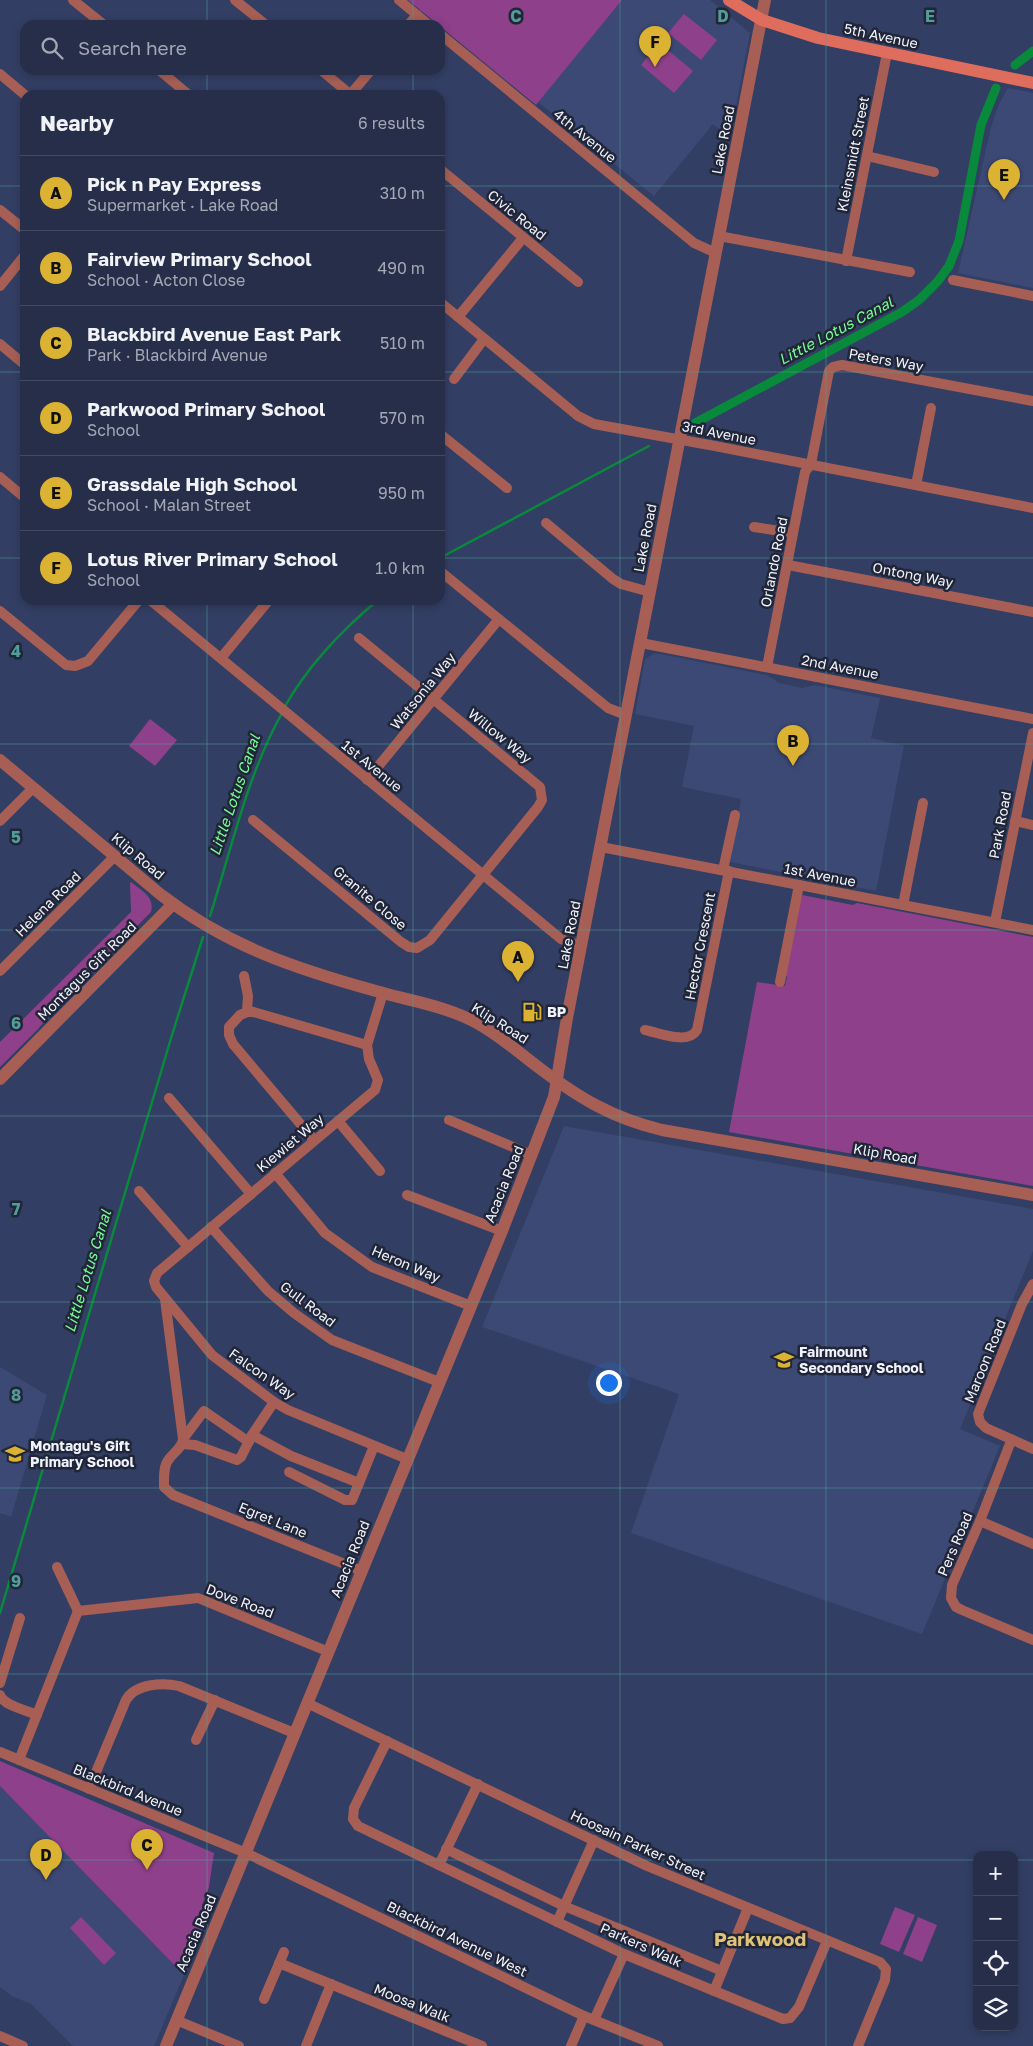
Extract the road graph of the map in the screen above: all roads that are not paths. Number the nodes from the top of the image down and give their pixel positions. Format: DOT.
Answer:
graph roads {
  1 [pos="74,0"];
  2 [pos="235,0"];
  3 [pos="399,0"];
  4 [pos="729,0"];
  5 [pos="765,0"];
  6 [pos="417,15"];
  7 [pos="98,20"];
  8 [pos="260,20"];
  9 [pos="412,20"];
  10 [pos="423,20"];
  11 [pos="762,20"];
  12 [pos="445,38"];
  13 [pos="887,53"];
  14 [pos="0,74"];
  15 [pos="165,75"];
  16 [pos="327,75"];
  17 [pos="367,75"];
  18 [pos="1033,83"];
  19 [pos="183,90"];
  20 [pos="344,90"];
  21 [pos="354,90"];
  22 [pos="20,91"];
  23 [pos="867,156"];
  24 [pos="934,172"];
  25 [pos="445,173"];
  26 [pos="0,210"];
  27 [pos="20,226"];
  28 [pos="720,236"];
  29 [pos="523,238"];
  30 [pos="716,253"];
  31 [pos="846,261"];
  32 [pos="20,262"];
  33 [pos="910,272"];
  34 [pos="953,280"];
  35 [pos="578,282"];
  36 [pos="0,286"];
  37 [pos="1033,296"];
  38 [pos="445,306"];
  39 [pos="458,317"];
  40 [pos="484,339"];
  41 [pos="0,344"];
  42 [pos="20,360"];
  43 [pos="454,379"];
  44 [pos="1033,401"];
  45 [pos="931,408"];
  46 [pos="445,438"];
  47 [pos="680,439"];
  48 [pos="811,464"];
  49 [pos="0,478"];
  50 [pos="916,485"];
  51 [pos="507,488"];
  52 [pos="20,494"];
  53 [pos="1033,508"];
  54 [pos="546,522"];
  55 [pos="754,527"];
  56 [pos="793,533"];
  57 [pos="788,565"];
  58 [pos="445,575"];
  59 [pos="650,592"];
  60 [pos="134,605"];
  61 [pos="156,605"];
  62 [pos="265,605"];
  63 [pos="0,611"];
  64 [pos="1033,612"];
  65 [pos="499,619"];
  66 [pos="359,638"];
  67 [pos="641,643"];
  68 [pos="221,658"];
  69 [pos="767,667"];
  70 [pos="433,700"];
  71 [pos="626,716"];
  72 [pos="1033,719"];
  73 [pos="1033,733"];
  74 [pos="0,760"];
  75 [pos="367,780"];
  76 [pos="33,788"];
  77 [pos="923,803"];
  78 [pos="735,815"];
  79 [pos="253,820"];
  80 [pos="0,821"];
  81 [pos="1015,821"];
  82 [pos="1033,825"];
  83 [pos="601,847"];
  84 [pos="115,856"];
  85 [pos="726,871"];
  86 [pos="483,874"];
  87 [pos="799,885"];
  88 [pos="173,904"];
  89 [pos="903,905"];
  90 [pos="995,922"];
  91 [pos="1033,930"];
  92 [pos="582,946"];
  93 [pos="0,971"];
  94 [pos="244,976"];
  95 [pos="780,982"];
  96 [pos="382,993"];
  97 [pos="247,1011"];
  98 [pos="645,1030"];
  99 [pos="367,1045"];
  100 [pos="0,1079"];
  101 [pos="557,1081"];
  102 [pos="169,1098"];
  103 [pos="449,1120"];
  104 [pos="338,1121"];
  105 [pos="314,1140"];
  106 [pos="532,1155"];
  107 [pos="380,1171"];
  108 [pos="275,1174"];
  109 [pos="140,1191"];
  110 [pos="251,1194"];
  111 [pos="407,1195"];
  112 [pos="1033,1195"];
  113 [pos="211,1227"];
  114 [pos="502,1231"];
  115 [pos="188,1247"];
  116 [pos="1033,1284"];
  117 [pos="156,1286"];
  118 [pos="165,1299"];
  119 [pos="471,1306"];
  120 [pos="440,1382"];
  121 [pos="274,1402"];
  122 [pos="250,1439"];
  123 [pos="1011,1441"];
  124 [pos="183,1442"];
  125 [pos="374,1446"];
  126 [pos="1033,1449"];
  127 [pos="407,1459"];
  128 [pos="289,1472"];
  129 [pos="359,1483"];
  130 [pos="980,1521"];
  131 [pos="1033,1544"];
  132 [pos="57,1567"];
  133 [pos="362,1571"];
  134 [pos="78,1611"];
  135 [pos="20,1618"];
  136 [pos="1033,1640"];
  137 [pos="329,1652"];
  138 [pos="0,1683"];
  139 [pos="0,1695"];
  140 [pos="215,1700"];
  141 [pos="307,1702"];
  142 [pos="36,1715"];
  143 [pos="294,1733"];
  144 [pos="196,1740"];
  145 [pos="387,1741"];
  146 [pos="0,1752"];
  147 [pos="18,1760"];
  148 [pos="478,1784"];
  149 [pos="89,1789"];
  150 [pos="594,1840"];
  151 [pos="446,1849"];
  152 [pos="246,1853"];
  153 [pos="439,1865"];
  154 [pos="564,1906"];
  155 [pos="748,1908"];
  156 [pos="557,1922"];
  157 [pos="827,1941"];
  158 [pos="284,1952"];
  159 [pos="624,1954"];
  160 [pos="279,1963"];
  161 [pos="722,1972"];
  162 [pos="331,1984"];
  163 [pos="714,1991"];
  164 [pos="264,1999"];
  165 [pos="589,2018"];
  166 [pos="176,2020"];
  167 [pos="0,2036"];
  168 [pos="23,2046"];
  169 [pos="166,2046"];
  170 [pos="239,2046"];
  171 [pos="306,2046"];
  172 [pos="482,2046"];
  173 [pos="571,2046"];
  174 [pos="658,2046"];
  175 [pos="858,2046"];
  1 -- 7 [label="street"];
  2 -- 8 [label="street"];
  3 -- 6 [label="street"];
  4 -- 11 [label="main road, 5th Avenue"];
  5 -- 11 [label="street, Lake Road"];
  6 -- 9 [label="street"];
  6 -- 10 [label="street"];
  11 -- 13 [label="main road, 5th Avenue"];
  11 -- 28 [label="street, Lake Road"];
  12 -- 30 [label="street, 4th Avenue"];
  13 -- 18 [label="main road, 5th Avenue"];
  13 -- 23 [label="street, Kleinsmidt Street"];
  14 -- 22 [label="street"];
  15 -- 19 [label="street"];
  16 -- 20 [label="street"];
  17 -- 21 [label="street"];
  23 -- 24 [label="street"];
  23 -- 31 [label="street, Kleinsmidt Street"];
  25 -- 29 [label="street, Civic Road"];
  26 -- 27 [label="street"];
  28 -- 30 [label="street, Lake Road"];
  28 -- 31 [label="street"];
  29 -- 35 [label="street, Civic Road"];
  29 -- 39 [label="street"];
  30 -- 47 [label="street, Lake Road"];
  31 -- 33 [label="street"];
  32 -- 36 [label="street"];
  34 -- 37 [label="street"];
  38 -- 39 [label="street, 3rd Avenue"];
  39 -- 40 [label="street, 3rd Avenue"];
  40 -- 43 [label="street"];
  40 -- 47 [label="street, 3rd Avenue"];
  41 -- 42 [label="street"];
  44 -- 48 [label="street, Peters Way"];
  45 -- 50 [label="street"];
  46 -- 51 [label="street"];
  47 -- 48 [label="street, 3rd Avenue"];
  47 -- 59 [label="street, Lake Road"];
  48 -- 50 [label="street, 3rd Avenue"];
  48 -- 56 [label="street, Orlando Road"];
  49 -- 52 [label="street"];
  50 -- 53 [label="street, 3rd Avenue"];
  54 -- 59 [label="street"];
  55 -- 56 [label="street"];
  56 -- 57 [label="street, Orlando Road"];
  57 -- 64 [label="street, Ontong Way"];
  57 -- 69 [label="street, Orlando Road"];
  58 -- 65 [label="street"];
  59 -- 67 [label="street, Lake Road"];
  60 -- 63 [label="street"];
  61 -- 68 [label="street, 1st Avenue"];
  62 -- 68 [label="street"];
  65 -- 70 [label="street, Watsonia Way"];
  65 -- 71 [label="street"];
  66 -- 70 [label="street, Willow Way"];
  67 -- 69 [label="street, 2nd Avenue"];
  67 -- 71 [label="street, Lake Road"];
  68 -- 75 [label="street, 1st Avenue"];
  69 -- 72 [label="street, 2nd Avenue"];
  70 -- 75 [label="street, Watsonia Way"];
  70 -- 86 [label="street, Willow Way"];
  71 -- 83 [label="street, Lake Road"];
  73 -- 81 [label="street, Park Road"];
  74 -- 76 [label="street, Klip Road"];
  75 -- 86 [label="street, 1st Avenue"];
  76 -- 80 [label="street"];
  76 -- 84 [label="street, Klip Road"];
  77 -- 89 [label="street"];
  78 -- 85 [label="street, Hector Crescent"];
  79 -- 86 [label="street, Granite Close"];
  81 -- 82 [label="street"];
  81 -- 90 [label="street, Park Road"];
  83 -- 85 [label="street, 1st Avenue"];
  83 -- 92 [label="street, Lake Road"];
  84 -- 88 [label="street, Klip Road"];
  84 -- 93 [label="street, Helena Road"];
  85 -- 87 [label="street, 1st Avenue"];
  85 -- 98 [label="street, Hector Crescent"];
  86 -- 92 [label="street, 1st Avenue"];
  87 -- 89 [label="street, 1st Avenue"];
  87 -- 95 [label="street"];
  88 -- 96 [label="street, Klip Road"];
  88 -- 100 [label="street, Montagus Gift Road"];
  89 -- 90 [label="street, 1st Avenue"];
  90 -- 91 [label="street, 1st Avenue"];
  92 -- 101 [label="street, Lake Road"];
  94 -- 97 [label="street"];
  96 -- 99 [label="street"];
  96 -- 101 [label="street, Klip Road"];
  97 -- 99 [label="street"];
  97 -- 105 [label="street"];
  99 -- 104 [label="street, Kiewiet Way"];
  101 -- 106 [label="street, Acacia Road"];
  101 -- 112 [label="street, Klip Road"];
  102 -- 110 [label="street"];
  103 -- 106 [label="street"];
  104 -- 105 [label="street, Kiewiet Way"];
  104 -- 107 [label="street"];
  105 -- 108 [label="street, Kiewiet Way"];
  106 -- 114 [label="street, Acacia Road"];
  108 -- 110 [label="street, Kiewiet Way"];
  108 -- 119 [label="street, Heron Way"];
  109 -- 115 [label="street"];
  110 -- 113 [label="street, Kiewiet Way"];
  111 -- 114 [label="street"];
  113 -- 115 [label="street, Kiewiet Way"];
  113 -- 120 [label="street, Gull Road"];
  114 -- 119 [label="street, Acacia Road"];
  115 -- 117 [label="street, Kiewiet Way"];
  116 -- 123 [label="street, Maroon Road"];
  117 -- 118 [label="street, Falcon Way"];
  118 -- 121 [label="street, Falcon Way"];
  118 -- 124 [label="street"];
  119 -- 120 [label="street, Acacia Road"];
  120 -- 127 [label="street, Acacia Road"];
  121 -- 122 [label="street"];
  121 -- 125 [label="street, Falcon Way"];
  122 -- 124 [label="street"];
  122 -- 124 [label="street"];
  122 -- 129 [label="street"];
  123 -- 126 [label="street, Maroon Road"];
  123 -- 130 [label="street, Pers Road"];
  124 -- 133 [label="street, Egret Lane"];
  125 -- 127 [label="street, Falcon Way"];
  125 -- 129 [label="street"];
  127 -- 133 [label="street, Acacia Road"];
  128 -- 129 [label="street"];
  130 -- 131 [label="street"];
  130 -- 136 [label="street, Pers Road"];
  132 -- 134 [label="street"];
  133 -- 137 [label="street, Acacia Road"];
  134 -- 137 [label="street, Dove Road"];
  134 -- 142 [label="street"];
  135 -- 138 [label="street"];
  137 -- 141 [label="street, Acacia Road"];
  139 -- 142 [label="street"];
  140 -- 143 [label="street"];
  140 -- 144 [label="street"];
  140 -- 149 [label="street"];
  141 -- 143 [label="street, Acacia Road"];
  141 -- 145 [label="street, Hoosain Parker Street"];
  142 -- 147 [label="street"];
  143 -- 152 [label="street, Acacia Road"];
  145 -- 148 [label="street, Hoosain Parker Street"];
  145 -- 153 [label="street, Parkers Walk"];
  146 -- 147 [label="street, Blackbird Avenue"];
  147 -- 149 [label="street, Blackbird Avenue"];
  148 -- 150 [label="street, Hoosain Parker Street"];
  148 -- 151 [label="street"];
  149 -- 152 [label="street, Blackbird Avenue"];
  150 -- 154 [label="street"];
  150 -- 155 [label="street, Hoosain Parker Street"];
  151 -- 153 [label="street"];
  151 -- 154 [label="street, Parkers Walk"];
  152 -- 165 [label="street, Blackbird Avenue West"];
  152 -- 166 [label="street, Acacia Road"];
  153 -- 156 [label="street, Parkers Walk"];
  154 -- 156 [label="street"];
  154 -- 161 [label="street, Parkers Walk"];
  155 -- 157 [label="street, Hoosain Parker Street"];
  155 -- 161 [label="street"];
  156 -- 159 [label="street, Parkers Walk"];
  157 -- 163 [label="street, Parkers Walk"];
  157 -- 175 [label="street, Hoosain Parker Street"];
  158 -- 160 [label="street"];
  159 -- 163 [label="street, Parkers Walk"];
  159 -- 165 [label="street"];
  160 -- 162 [label="street, Moosa Walk"];
  160 -- 164 [label="street"];
  161 -- 163 [label="street"];
  162 -- 171 [label="street"];
  162 -- 172 [label="street, Moosa Walk"];
  165 -- 173 [label="street"];
  165 -- 174 [label="street, Blackbird Avenue West"];
  166 -- 169 [label="street, Acacia Road"];
  166 -- 170 [label="street"];
  167 -- 168 [label="street"];
}
